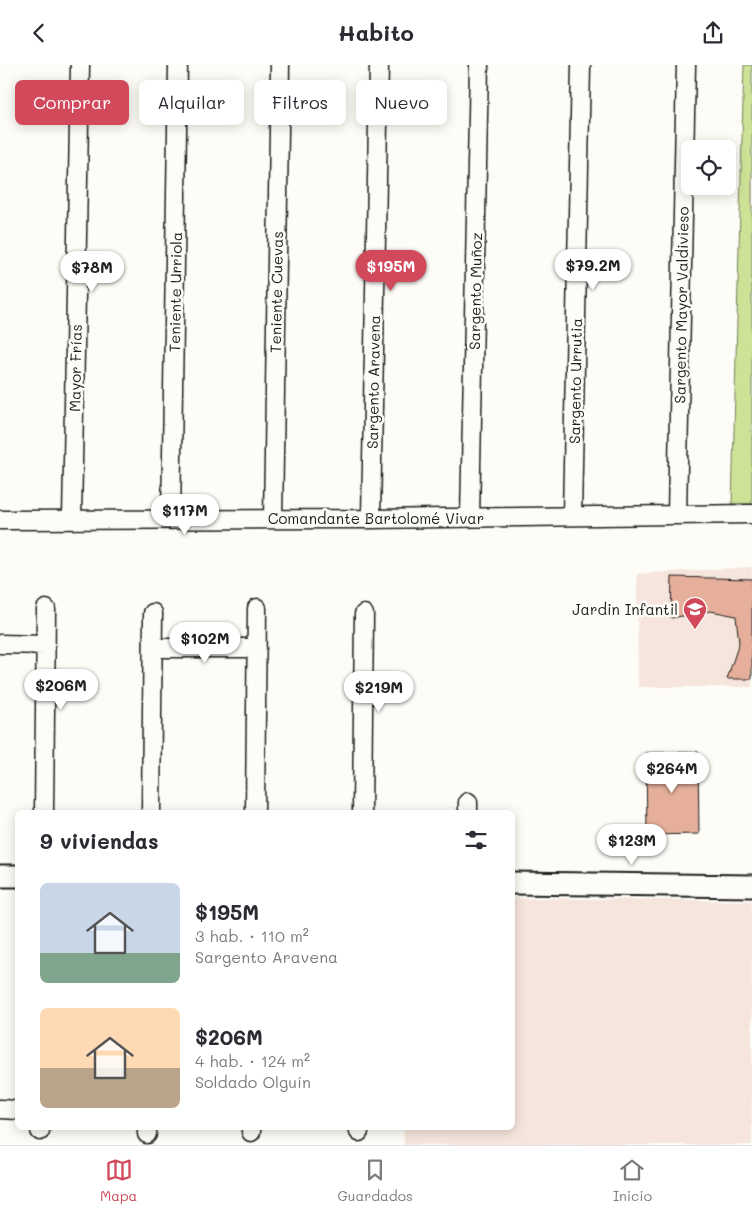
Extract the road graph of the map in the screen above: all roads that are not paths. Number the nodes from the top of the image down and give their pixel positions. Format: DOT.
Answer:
graph roads {
  1 [pos="80,65"];
  2 [pos="178,65"];
  3 [pos="280,65"];
  4 [pos="380,65"];
  5 [pos="479,65"];
  6 [pos="581,65"];
  7 [pos="686,65"];
  8 [pos="752,513"];
  9 [pos="677,515"];
  10 [pos="572,516"];
  11 [pos="470,518"];
  12 [pos="273,519"];
  13 [pos="371,519"];
  14 [pos="0,520"];
  15 [pos="72,520"];
  16 [pos="171,520"];
  17 [pos="257,608"];
  18 [pos="46,609"];
  19 [pos="153,613"];
  20 [pos="364,614"];
  21 [pos="0,644"];
  22 [pos="46,645"];
  23 [pos="152,648"];
  24 [pos="257,649"];
  25 [pos="44,810"];
  26 [pos="150,810"];
  27 [pos="255,810"];
  28 [pos="362,810"];
  29 [pos="0,876"];
  30 [pos="15,876"];
  31 [pos="515,883"];
  32 [pos="752,886"];
  33 [pos="0,1109"];
  34 [pos="15,1110"];
  1 -- 15 [label="street, Mayor Frías"];
  2 -- 16 [label="street, Teniente Urriola"];
  3 -- 12 [label="street, Teniente Cuevas"];
  4 -- 13 [label="street, Sargento Aravena"];
  5 -- 11 [label="street, Sargento Muñoz"];
  6 -- 10 [label="street, Sargento Urrutia"];
  7 -- 9 [label="street, Sargento Mayor Valdivieso"];
  8 -- 9 [label="street, Comandante Bartolomé Vivar"];
  9 -- 10 [label="street, Comandante Bartolomé Vivar"];
  10 -- 11 [label="street, Comandante Bartolomé Vivar"];
  11 -- 13 [label="street, Comandante Bartolomé Vivar"];
  12 -- 13 [label="street, Comandante Bartolomé Vivar"];
  12 -- 16 [label="street, Comandante Bartolomé Vivar"];
  14 -- 15 [label="street, Comandante Bartolomé Vivar"];
  15 -- 16 [label="street, Comandante Bartolomé Vivar"];
  17 -- 24 [label="street"];
  18 -- 22 [label="street"];
  19 -- 23 [label="street"];
  20 -- 28 [label="street"];
  21 -- 22 [label="street"];
  22 -- 25 [label="street"];
  23 -- 24 [label="street"];
  23 -- 26 [label="street"];
  24 -- 27 [label="street"];
  29 -- 30 [label="street"];
  31 -- 32 [label="street"];
  33 -- 34 [label="street"];
}
